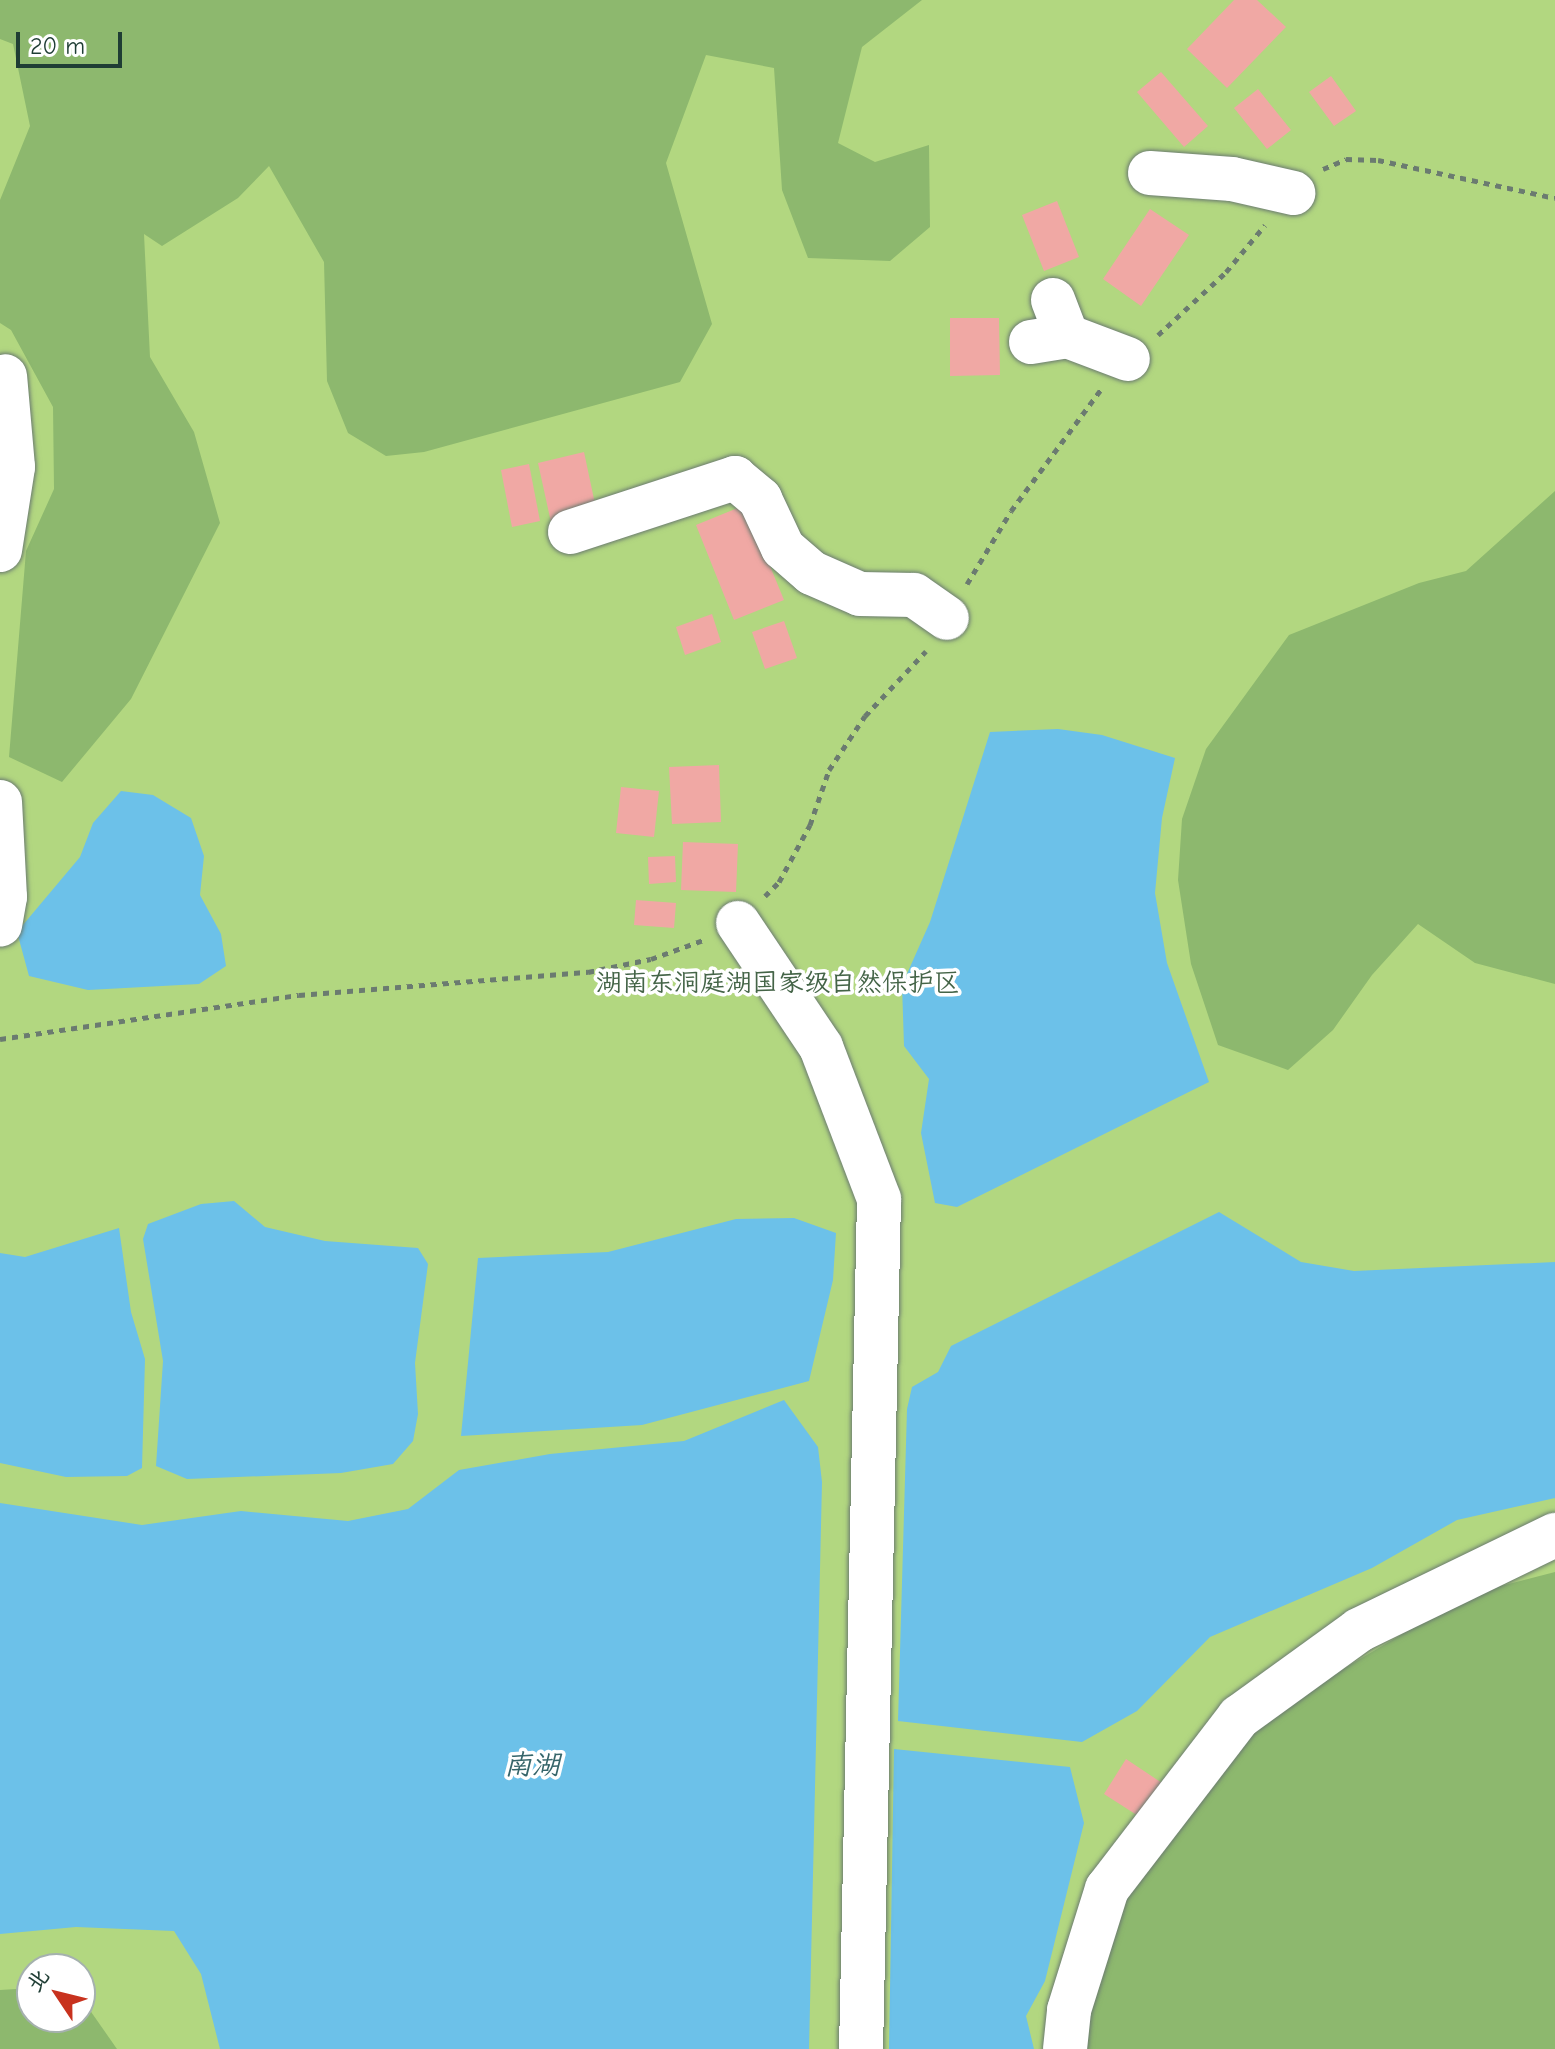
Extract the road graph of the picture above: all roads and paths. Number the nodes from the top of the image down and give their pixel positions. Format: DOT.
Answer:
graph roads {
  1 [pos="1150,173"];
  2 [pos="1293,193"];
  3 [pos="1555,198"];
  4 [pos="1050,326"];
  5 [pos="1128,359"];
  6 [pos="5,376"];
  7 [pos="570,532"];
  8 [pos="0,550"];
  9 [pos="947,618"];
  10 [pos="0,802"];
  11 [pos="738,923"];
  12 [pos="0,925"];
  13 [pos="0,1039"];
  14 [pos="1555,1535"];
  15 [pos="861,2049"];
  16 [pos="1065,2049"];
  1 -- 2 [label="street"];
  2 -- 3 [label="path"];
  2 -- 5 [label="path"];
  4 -- 5 [label="street"];
  5 -- 9 [label="path"];
  6 -- 8 [label="street"];
  7 -- 9 [label="street"];
  9 -- 11 [label="path"];
  10 -- 12 [label="street"];
  11 -- 13 [label="path"];
  11 -- 15 [label="street"];
  14 -- 16 [label="street"];
}
